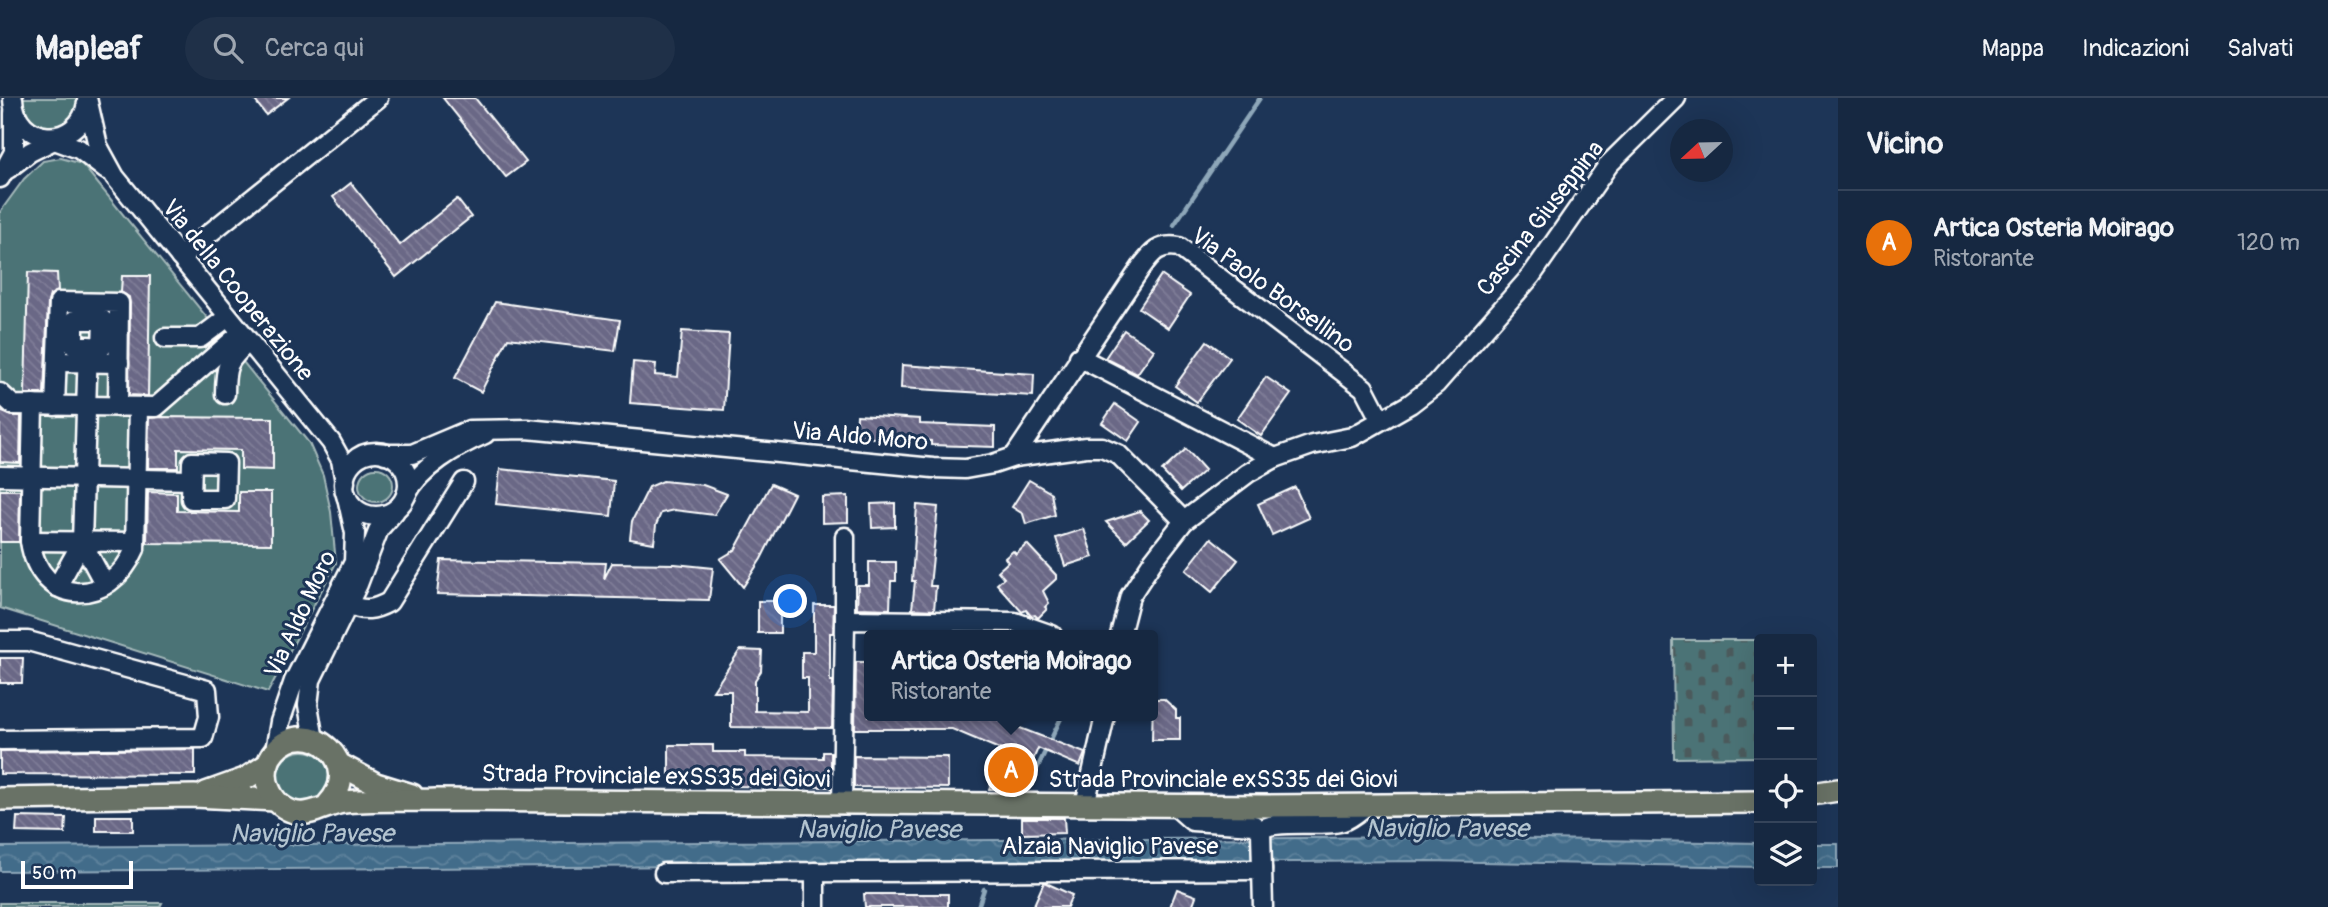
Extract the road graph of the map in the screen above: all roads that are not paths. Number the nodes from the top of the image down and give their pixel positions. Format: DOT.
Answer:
graph roads {
  1 [pos="87,98"];
  2 [pos="378,98"];
  3 [pos="1676,98"];
  4 [pos="13,102"];
  5 [pos="55,136"];
  6 [pos="3,175"];
  7 [pos="115,177"];
  8 [pos="180,257"];
  9 [pos="228,317"];
  10 [pos="77,322"];
  11 [pos="111,333"];
  12 [pos="165,338"];
  13 [pos="245,338"];
  14 [pos="88,355"];
  15 [pos="1079,357"];
  16 [pos="57,362"];
  17 [pos="118,363"];
  18 [pos="0,393"];
  19 [pos="225,394"];
  20 [pos="33,405"];
  21 [pos="55,406"];
  22 [pos="85,406"];
  23 [pos="118,407"];
  24 [pos="138,407"];
  25 [pos="1380,419"];
  26 [pos="501,428"];
  27 [pos="323,432"];
  28 [pos="379,454"];
  29 [pos="1014,457"];
  30 [pos="1275,458"];
  31 [pos="0,476"];
  32 [pos="31,476"];
  33 [pos="83,478"];
  34 [pos="137,478"];
  35 [pos="191,480"];
  36 [pos="464,482"];
  37 [pos="346,489"];
  38 [pos="406,495"];
  39 [pos="395,511"];
  40 [pos="1184,521"];
  41 [pos="845,537"];
  42 [pos="30,541"];
  43 [pos="82,542"];
  44 [pos="135,542"];
  45 [pos="105,585"];
  46 [pos="57,587"];
  47 [pos="348,604"];
  48 [pos="845,624"];
  49 [pos="1039,630"];
  50 [pos="1122,630"];
  51 [pos="0,641"];
  52 [pos="1104,721"];
  53 [pos="0,740"];
  54 [pos="314,740"];
  55 [pos="272,757"];
  56 [pos="339,764"];
  57 [pos="1838,790"];
  58 [pos="1817,793"];
  59 [pos="194,796"];
  60 [pos="0,799"];
  61 [pos="275,800"];
  62 [pos="435,800"];
  63 [pos="1754,802"];
  64 [pos="328,804"];
  65 [pos="842,804"];
  66 [pos="1086,805"];
  67 [pos="1174,805"];
  68 [pos="1367,805"];
  69 [pos="1261,831"];
  70 [pos="1262,870"];
  71 [pos="815,872"];
  72 [pos="664,873"];
  73 [pos="816,907"];
  74 [pos="1263,907"];
  1 -- 5 [label="street"];
  1 -- 7 [label="street, Via della Cooperazione"];
  2 -- 8 [label="street"];
  3 -- 25 [label="street, Cascina Giuseppina"];
  4 -- 5 [label="street, Via della Cooperazione"];
  4 -- 6 [label="street"];
  5 -- 6 [label="street"];
  5 -- 7 [label="street, Via della Cooperazione"];
  7 -- 8 [label="street, Via della Cooperazione"];
  8 -- 9 [label="street, Via della Cooperazione"];
  9 -- 12 [label="street"];
  9 -- 13 [label="street, Via della Cooperazione"];
  10 -- 11 [label="street"];
  10 -- 14 [label="street"];
  10 -- 16 [label="street"];
  11 -- 14 [label="street"];
  11 -- 17 [label="street"];
  13 -- 19 [label="street"];
  13 -- 24 [label="street"];
  13 -- 27 [label="street, Via della Cooperazione"];
  14 -- 16 [label="street"];
  14 -- 17 [label="street"];
  14 -- 22 [label="street"];
  15 -- 25 [label="street, Via Paolo Borsellino"];
  15 -- 29 [label="street, Via Paolo Borsellino"];
  15 -- 30 [label="street"];
  16 -- 21 [label="street"];
  17 -- 23 [label="street"];
  18 -- 20 [label="street"];
  20 -- 21 [label="street"];
  20 -- 32 [label="street"];
  21 -- 22 [label="street"];
  22 -- 23 [label="street"];
  22 -- 33 [label="street"];
  23 -- 24 [label="street"];
  24 -- 34 [label="street"];
  25 -- 30 [label="street, Cascina Giuseppina"];
  26 -- 28 [label="street, Via Aldo Moro"];
  26 -- 29 [label="street, Via Aldo Moro"];
  26 -- 38 [label="street, Via Aldo Moro"];
  27 -- 28 [label="street, Via della Cooperazione"];
  27 -- 37 [label="street, Via della Cooperazione"];
  28 -- 37 [label="street"];
  28 -- 38 [label="street"];
  29 -- 40 [label="street, Via Aldo Moro"];
  30 -- 40 [label="street, Cascina Giuseppina"];
  31 -- 32 [label="street"];
  32 -- 33 [label="street"];
  32 -- 42 [label="street"];
  33 -- 34 [label="street"];
  33 -- 43 [label="street"];
  34 -- 35 [label="street"];
  34 -- 44 [label="street"];
  36 -- 47 [label="street"];
  37 -- 39 [label="street"];
  37 -- 55 [label="street, Via Aldo Moro"];
  38 -- 39 [label="street"];
  39 -- 47 [label="street, Via Aldo Moro"];
  40 -- 50 [label="street, Cascina Giuseppina"];
  41 -- 48 [label="street"];
  42 -- 43 [label="street"];
  42 -- 46 [label="street"];
  43 -- 44 [label="street"];
  43 -- 45 [label="street"];
  43 -- 46 [label="street"];
  44 -- 45 [label="street"];
  45 -- 46 [label="street"];
  47 -- 54 [label="street, Via Aldo Moro"];
  48 -- 49 [label="street"];
  48 -- 65 [label="street"];
  51 -- 53 [label="street"];
  52 -- 66 [label="street"];
  54 -- 55 [label="main road"];
  54 -- 56 [label="main road"];
  55 -- 59 [label="main road"];
  55 -- 61 [label="main road"];
  56 -- 62 [label="main road"];
  56 -- 64 [label="main road"];
  57 -- 58 [label="main road"];
  59 -- 60 [label="main road"];
  59 -- 61 [label="main road"];
  61 -- 64 [label="main road"];
  62 -- 64 [label="main road"];
  62 -- 65 [label="main road, Strada Provinciale exSS35 dei Giovi"];
  63 -- 68 [label="main road, Strada Provinciale exSS35 dei Giovi"];
  65 -- 66 [label="main road, Strada Provinciale exSS35 dei Giovi"];
  66 -- 67 [label="main road, Strada Provinciale exSS35 dei Giovi"];
  67 -- 68 [label="main road, Strada Provinciale exSS35 dei Giovi"];
  67 -- 69 [label="street"];
  68 -- 69 [label="street"];
  69 -- 70 [label="street"];
  70 -- 71 [label="street, Alzaia Naviglio Pavese"];
  70 -- 74 [label="street"];
  71 -- 72 [label="street, Alzaia Naviglio Pavese"];
  71 -- 73 [label="street"];
}
